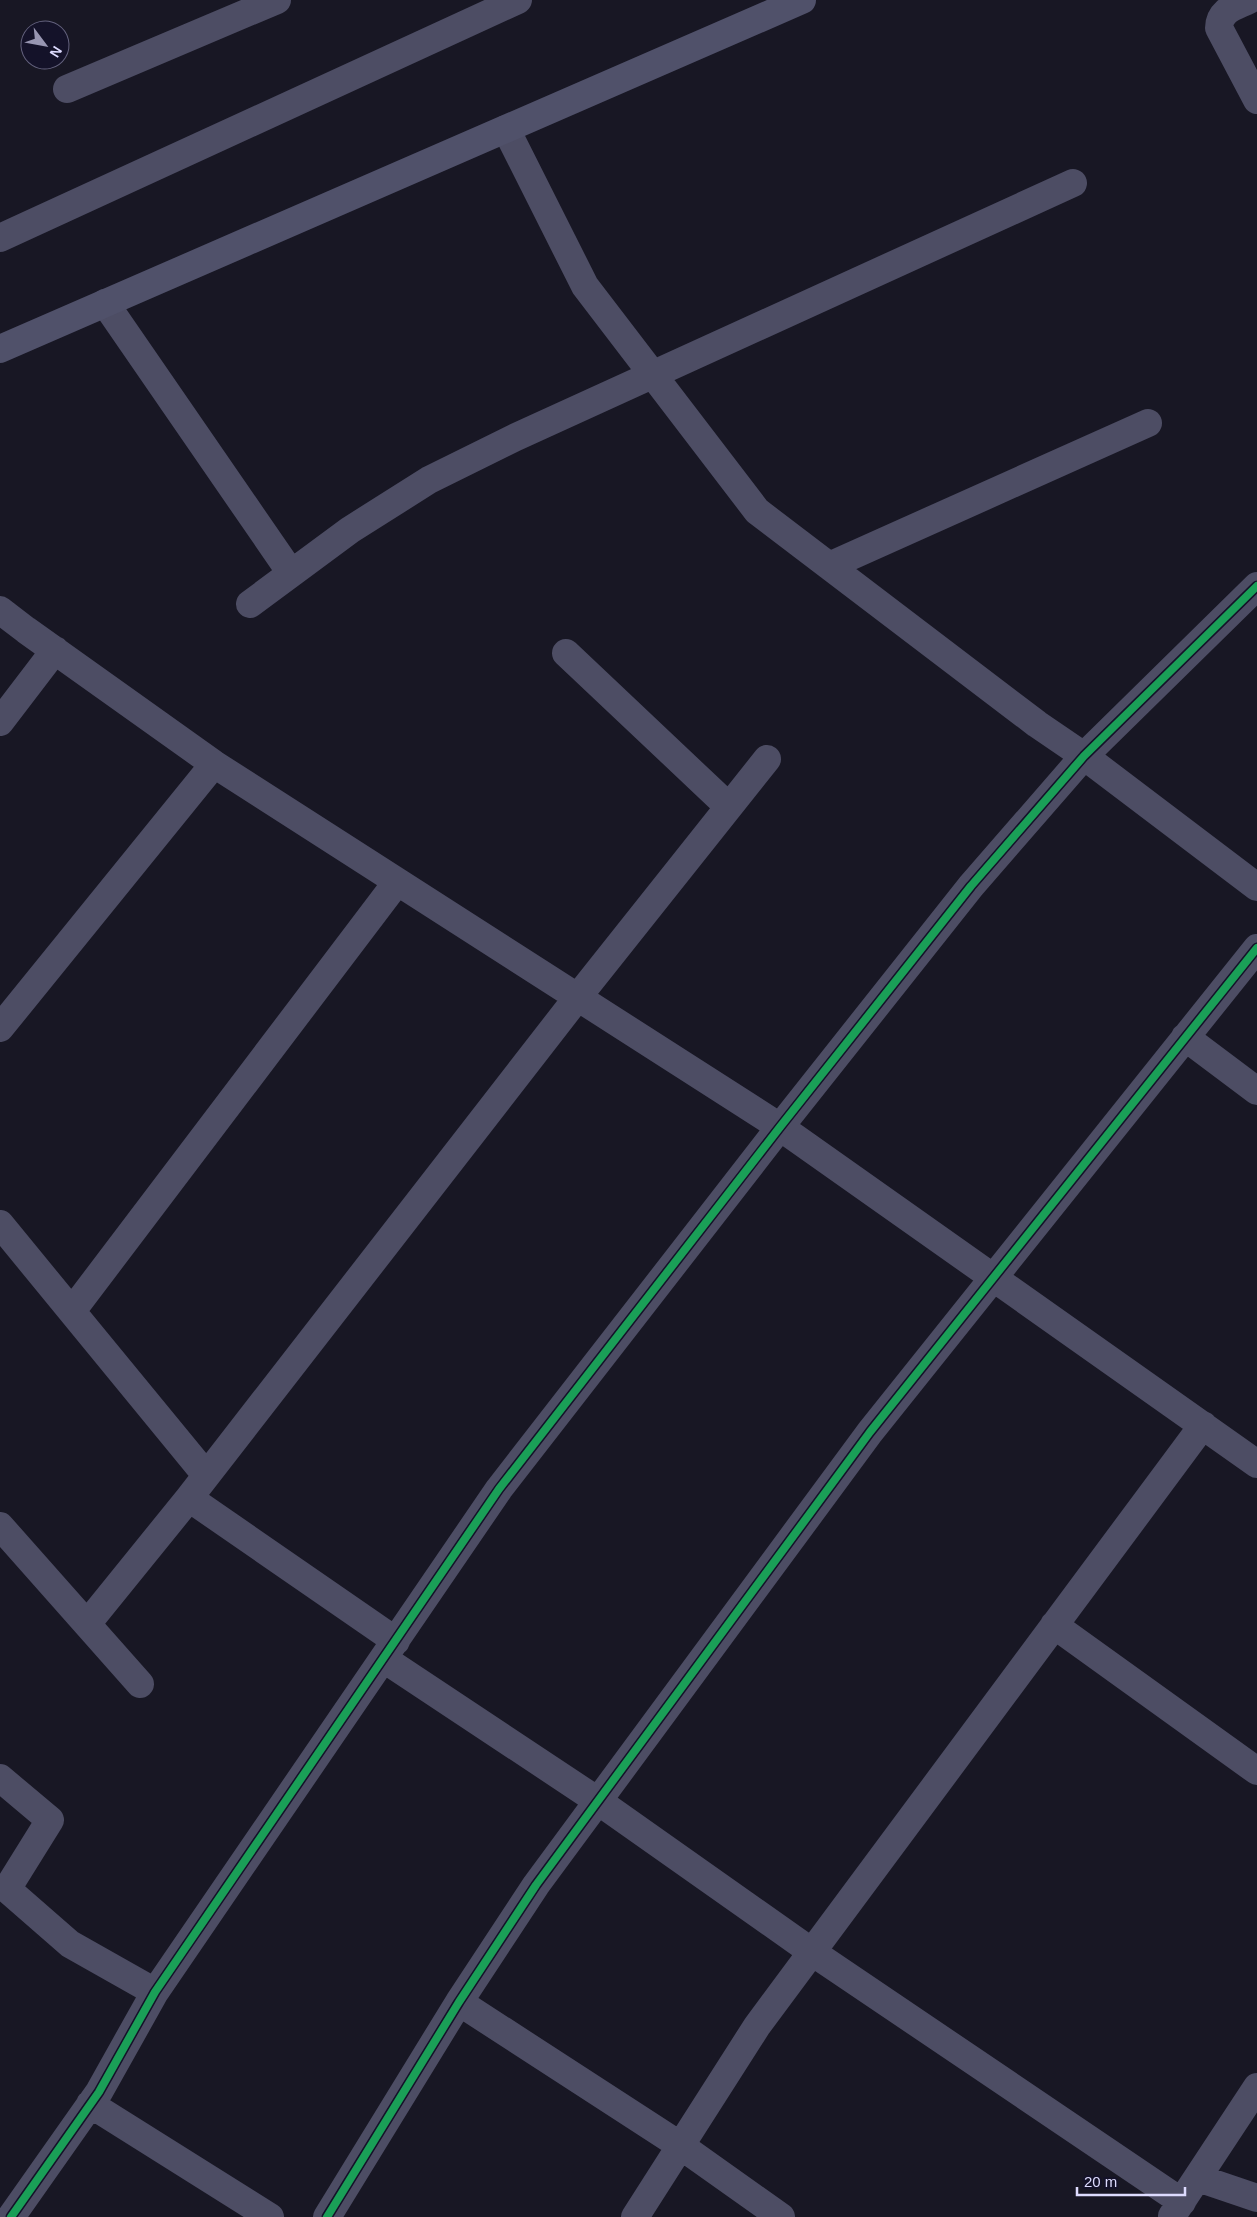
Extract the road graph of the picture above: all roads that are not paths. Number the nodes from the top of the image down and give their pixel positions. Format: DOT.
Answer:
graph roads {
  1 [pos="277,0"];
  2 [pos="518,0"];
  3 [pos="802,0"];
  4 [pos="1249,0"];
  5 [pos="467,11"];
  6 [pos="67,89"];
  7 [pos="1257,100"];
  8 [pos="506,129"];
  9 [pos="1073,184"];
  10 [pos="0,238"];
  11 [pos="106,303"];
  12 [pos="0,348"];
  13 [pos="653,375"];
  14 [pos="1148,423"];
  15 [pos="830,566"];
  16 [pos="291,573"];
  17 [pos="1257,586"];
  18 [pos="250,604"];
  19 [pos="0,610"];
  20 [pos="55,650"];
  21 [pos="566,652"];
  22 [pos="0,722"];
  23 [pos="1084,756"];
  24 [pos="767,759"];
  25 [pos="214,764"];
  26 [pos="730,807"];
  27 [pos="396,882"];
  28 [pos="1257,887"];
  29 [pos="1257,948"];
  30 [pos="577,998"];
  31 [pos="0,1028"];
  32 [pos="1185,1037"];
  33 [pos="1257,1091"];
  34 [pos="780,1127"];
  35 [pos="0,1224"];
  36 [pos="993,1278"];
  37 [pos="72,1311"];
  38 [pos="1203,1425"];
  39 [pos="1257,1464"];
  40 [pos="206,1476"];
  41 [pos="189,1498"];
  42 [pos="0,1526"];
  43 [pos="87,1624"];
  44 [pos="1054,1626"];
  45 [pos="390,1650"];
  46 [pos="140,1684"];
  47 [pos="1257,1771"];
  48 [pos="1,1779"];
  49 [pos="598,1801"];
  50 [pos="4,1894"];
  51 [pos="812,1952"];
  52 [pos="155,1992"];
  53 [pos="459,2002"];
  54 [pos="1257,2087"];
  55 [pos="90,2104"];
  56 [pos="680,2146"];
  57 [pos="1198,2178"];
  58 [pos="1257,2198"];
  59 [pos="1177,2209"];
  60 [pos="11,2217"];
  61 [pos="270,2217"];
  62 [pos="327,2217"];
  63 [pos="635,2217"];
  64 [pos="781,2217"];
  1 -- 6 [label="street"];
  2 -- 5 [label="street"];
  3 -- 8 [label="street"];
  4 -- 7 [label="street"];
  5 -- 10 [label="street"];
  8 -- 11 [label="street"];
  8 -- 13 [label="street"];
  9 -- 13 [label="street"];
  11 -- 12 [label="street"];
  11 -- 16 [label="street"];
  13 -- 15 [label="street"];
  13 -- 16 [label="street"];
  14 -- 15 [label="street"];
  15 -- 23 [label="street"];
  16 -- 18 [label="street"];
  17 -- 23 [label="street"];
  19 -- 20 [label="street"];
  20 -- 22 [label="street"];
  20 -- 25 [label="street"];
  21 -- 26 [label="street"];
  23 -- 28 [label="street"];
  23 -- 34 [label="street"];
  24 -- 26 [label="street"];
  25 -- 27 [label="street"];
  25 -- 31 [label="street"];
  26 -- 30 [label="street"];
  27 -- 30 [label="street"];
  27 -- 37 [label="street"];
  29 -- 32 [label="street"];
  30 -- 34 [label="street"];
  30 -- 40 [label="street"];
  32 -- 33 [label="street"];
  32 -- 36 [label="street"];
  34 -- 36 [label="street"];
  34 -- 45 [label="street"];
  35 -- 37 [label="street"];
  36 -- 38 [label="street"];
  36 -- 49 [label="street"];
  37 -- 40 [label="street"];
  38 -- 39 [label="street"];
  38 -- 44 [label="street"];
  40 -- 41 [label="street"];
  41 -- 43 [label="street"];
  41 -- 45 [label="street"];
  42 -- 43 [label="street"];
  43 -- 46 [label="street"];
  44 -- 47 [label="street"];
  44 -- 51 [label="street"];
  45 -- 49 [label="street"];
  45 -- 52 [label="street"];
  48 -- 50 [label="street"];
  49 -- 51 [label="street"];
  49 -- 53 [label="street"];
  50 -- 52 [label="street"];
  51 -- 56 [label="street"];
  51 -- 59 [label="street"];
  52 -- 55 [label="street"];
  53 -- 56 [label="street"];
  53 -- 62 [label="street"];
  54 -- 57 [label="street"];
  55 -- 60 [label="street"];
  55 -- 61 [label="street"];
  56 -- 63 [label="street"];
  56 -- 64 [label="street"];
  57 -- 58 [label="street"];
  57 -- 59 [label="street"];
}
